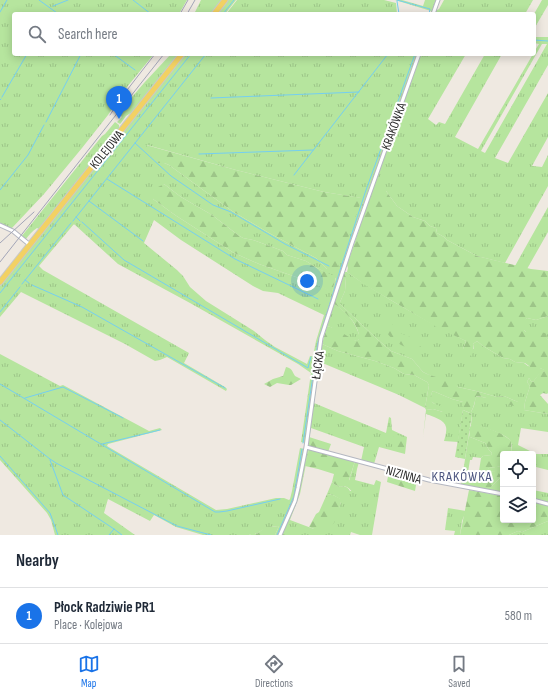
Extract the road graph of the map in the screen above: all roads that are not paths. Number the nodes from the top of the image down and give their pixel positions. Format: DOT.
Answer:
graph roads {
  1 [pos="225,0"];
  2 [pos="438,0"];
  3 [pos="216,12"];
  4 [pos="434,12"];
  5 [pos="180,56"];
  6 [pos="418,56"];
  7 [pos="367,198"];
  8 [pos="0,225"];
  9 [pos="30,245"];
  10 [pos="0,282"];
  11 [pos="306,447"];
  12 [pos="500,493"];
  13 [pos="536,501"];
  14 [pos="548,504"];
  15 [pos="280,535"];
  1 -- 3 [label="main road"];
  2 -- 4 [label="street"];
  5 -- 9 [label="main road, KOLEJOWA"];
  6 -- 7 [label="street, KRAKÓWKA"];
  7 -- 11 [label="street, ŁĄCKA"];
  8 -- 9 [label="street"];
  9 -- 10 [label="main road, KOLEJOWA"];
  11 -- 12 [label="street, NIZINNA"];
  11 -- 15 [label="street, ŁĄCKA"];
  13 -- 14 [label="street"];
}
